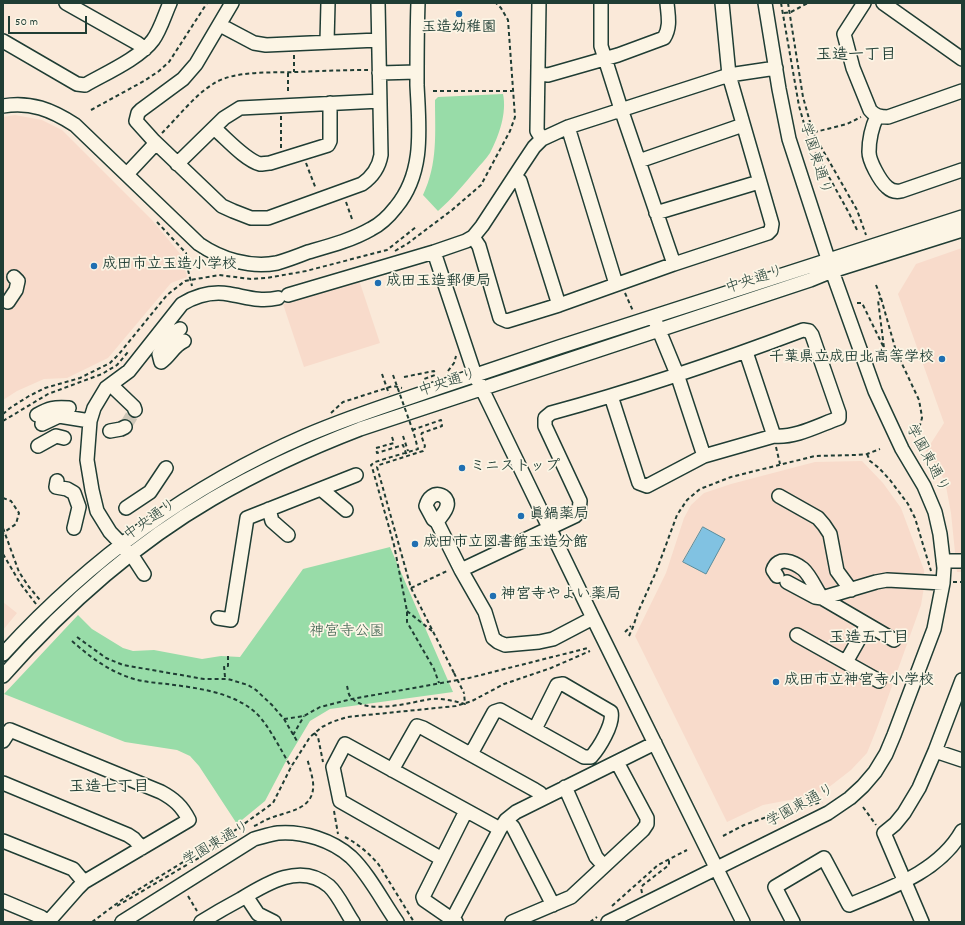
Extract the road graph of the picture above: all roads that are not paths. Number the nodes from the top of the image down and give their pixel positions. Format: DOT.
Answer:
graph roads {
  1 [pos="66,3"];
  2 [pos="170,3"];
  3 [pos="232,3"];
  4 [pos="328,3"];
  5 [pos="378,3"];
  6 [pos="418,3"];
  7 [pos="539,3"];
  8 [pos="601,3"];
  9 [pos="667,3"];
  10 [pos="722,3"];
  11 [pos="765,3"];
  12 [pos="864,3"];
  13 [pos="883,3"];
  14 [pos="220,25"];
  15 [pos="378,40"];
  16 [pos="3,41"];
  17 [pos="326,42"];
  18 [pos="145,49"];
  19 [pos="606,59"];
  20 [pos="962,59"];
  21 [pos="776,68"];
  22 [pos="379,71"];
  23 [pos="417,72"];
  24 [pos="539,74"];
  25 [pos="729,74"];
  26 [pos="962,91"];
  27 [pos="380,101"];
  28 [pos="330,103"];
  29 [pos="3,106"];
  30 [pos="621,109"];
  31 [pos="873,113"];
  32 [pos="743,125"];
  33 [pos="568,127"];
  34 [pos="214,128"];
  35 [pos="542,139"];
  36 [pos="155,142"];
  37 [pos="639,161"];
  38 [pos="177,164"];
  39 [pos="962,170"];
  40 [pos="127,174"];
  41 [pos="514,177"];
  42 [pos="759,182"];
  43 [pos="656,213"];
  44 [pos="962,216"];
  45 [pos="962,230"];
  46 [pos="473,237"];
  47 [pos="434,252"];
  48 [pos="674,264"];
  49 [pos="830,266"];
  50 [pos="14,277"];
  51 [pos="618,284"];
  52 [pos="8,302"];
  53 [pos="559,305"];
  54 [pos="654,316"];
  55 [pos="658,330"];
  56 [pos="746,352"];
  57 [pos="677,374"];
  58 [pos="475,375"];
  59 [pos="111,385"];
  60 [pos="482,389"];
  61 [pos="611,396"];
  62 [pos="135,410"];
  63 [pos="39,419"];
  64 [pos="90,421"];
  65 [pos="125,427"];
  66 [pos="110,430"];
  67 [pos="774,436"];
  68 [pos="64,438"];
  69 [pos="38,446"];
  70 [pos="704,456"];
  71 [pos="166,468"];
  72 [pos="356,475"];
  73 [pos="57,481"];
  74 [pos="321,488"];
  75 [pos="779,496"];
  76 [pos="126,508"];
  77 [pos="269,509"];
  78 [pos="346,510"];
  79 [pos="437,522"];
  80 [pos="74,528"];
  81 [pos="549,528"];
  82 [pos="288,535"];
  83 [pos="122,544"];
  84 [pos="132,554"];
  85 [pos="962,560"];
  86 [pos="943,561"];
  87 [pos="461,570"];
  88 [pos="144,574"];
  89 [pos="944,582"];
  90 [pos="851,590"];
  91 [pos="822,598"];
  92 [pos="218,618"];
  93 [pos="592,618"];
  94 [pos="867,625"];
  95 [pos="797,635"];
  96 [pos="894,640"];
  97 [pos="3,654"];
  98 [pos="846,662"];
  99 [pos="3,676"];
  100 [pos="880,681"];
  101 [pos="961,685"];
  102 [pos="535,729"];
  103 [pos="5,732"];
  104 [pos="655,743"];
  105 [pos="936,751"];
  106 [pos="471,754"];
  107 [pos="591,757"];
  108 [pos="962,760"];
  109 [pos="617,762"];
  110 [pos="392,770"];
  111 [pos="597,772"];
  112 [pos="3,783"];
  113 [pos="565,787"];
  114 [pos="543,798"];
  115 [pos="466,811"];
  116 [pos="503,824"];
  117 [pos="962,831"];
  118 [pos="3,842"];
  119 [pos="142,848"];
  120 [pos="442,859"];
  121 [pos="604,866"];
  122 [pos="716,868"];
  123 [pos="84,882"];
  124 [pos="905,882"];
  125 [pos="246,896"];
  126 [pos="3,901"];
  127 [pos="553,905"];
  128 [pos="605,919"];
  129 [pos="202,921"];
  130 [pos="453,921"];
  131 [pos="48,922"];
  132 [pos="122,922"];
  133 [pos="274,922"];
  134 [pos="352,922"];
  135 [pos="397,922"];
  136 [pos="512,922"];
  137 [pos="743,922"];
  138 [pos="793,922"];
  139 [pos="922,922"];
  1 -- 18 [label="street"];
  2 -- 18 [label="street"];
  3 -- 14 [label="street"];
  4 -- 17 [label="street"];
  5 -- 15 [label="street"];
  6 -- 23 [label="street"];
  7 -- 24 [label="street"];
  8 -- 19 [label="street"];
  9 -- 19 [label="street"];
  10 -- 25 [label="street"];
  11 -- 21 [label="street, 学園東通り"];
  12 -- 31 [label="street"];
  13 -- 20 [label="street"];
  14 -- 17 [label="street"];
  14 -- 36 [label="street"];
  15 -- 17 [label="street"];
  15 -- 22 [label="street"];
  16 -- 18 [label="street"];
  19 -- 24 [label="street"];
  19 -- 30 [label="street"];
  21 -- 25 [label="street"];
  21 -- 49 [label="street, 学園東通り"];
  22 -- 23 [label="street"];
  22 -- 27 [label="street"];
  23 -- 40 [label="street"];
  24 -- 35 [label="street"];
  25 -- 30 [label="street"];
  25 -- 32 [label="street"];
  26 -- 31 [label="street"];
  27 -- 28 [label="street"];
  27 -- 38 [label="street"];
  28 -- 34 [label="street"];
  28 -- 34 [label="street"];
  29 -- 40 [label="street"];
  30 -- 33 [label="street"];
  30 -- 37 [label="street"];
  31 -- 39 [label="street"];
  32 -- 37 [label="street"];
  32 -- 42 [label="street"];
  33 -- 35 [label="street"];
  33 -- 51 [label="street"];
  34 -- 38 [label="street"];
  35 -- 41 [label="street"];
  36 -- 38 [label="street"];
  36 -- 40 [label="street"];
  37 -- 43 [label="street"];
  41 -- 46 [label="street"];
  41 -- 53 [label="street"];
  42 -- 43 [label="street"];
  42 -- 48 [label="street"];
  43 -- 48 [label="street"];
  44 -- 49 [label="street, 中央通り"];
  45 -- 49 [label="street, 中央通り"];
  46 -- 47 [label="street"];
  46 -- 53 [label="street"];
  47 -- 58 [label="street"];
  47 -- 59 [label="street"];
  48 -- 51 [label="street"];
  49 -- 54 [label="street, 中央通り"];
  49 -- 55 [label="street, 中央通り"];
  49 -- 86 [label="street, 学園東通り"];
  50 -- 52 [label="street"];
  51 -- 53 [label="street"];
  54 -- 55 [label="street"];
  54 -- 58 [label="street, 中央通り"];
  55 -- 57 [label="street"];
  55 -- 60 [label="street, 中央通り"];
  56 -- 57 [label="street"];
  56 -- 67 [label="street"];
  56 -- 67 [label="street"];
  57 -- 61 [label="street"];
  57 -- 70 [label="street"];
  58 -- 60 [label="street"];
  58 -- 83 [label="street, 中央通り"];
  59 -- 62 [label="street"];
  59 -- 64 [label="street"];
  60 -- 81 [label="street"];
  60 -- 84 [label="street, 中央通り"];
  61 -- 70 [label="street"];
  61 -- 81 [label="street"];
  63 -- 64 [label="street"];
  64 -- 83 [label="street"];
  65 -- 66 [label="street"];
  67 -- 70 [label="street"];
  68 -- 69 [label="street"];
  71 -- 76 [label="street"];
  72 -- 74 [label="street"];
  73 -- 80 [label="street"];
  74 -- 77 [label="street"];
  74 -- 78 [label="street"];
  75 -- 90 [label="street"];
  77 -- 82 [label="street"];
  77 -- 92 [label="street"];
  79 -- 87 [label="street"];
  81 -- 87 [label="street"];
  81 -- 93 [label="street"];
  83 -- 84 [label="street"];
  83 -- 97 [label="street, 中央通り"];
  84 -- 88 [label="street"];
  84 -- 99 [label="street, 中央通り"];
  85 -- 86 [label="street"];
  86 -- 89 [label="street, 学園東通り"];
  87 -- 93 [label="street"];
  89 -- 90 [label="street"];
  89 -- 122 [label="street, 学園東通り"];
  90 -- 91 [label="street"];
  91 -- 91 [label="street"];
  91 -- 94 [label="street"];
  93 -- 104 [label="street"];
  94 -- 96 [label="street"];
  94 -- 98 [label="street"];
  95 -- 98 [label="street"];
  98 -- 100 [label="street"];
  101 -- 105 [label="street"];
  102 -- 106 [label="street"];
  102 -- 107 [label="street"];
  102 -- 107 [label="street"];
  103 -- 119 [label="street"];
  104 -- 109 [label="street"];
  104 -- 122 [label="street"];
  105 -- 108 [label="street"];
  105 -- 124 [label="street"];
  106 -- 110 [label="street"];
  106 -- 114 [label="street"];
  107 -- 111 [label="street"];
  109 -- 111 [label="street"];
  109 -- 121 [label="street"];
  110 -- 115 [label="street"];
  110 -- 120 [label="street"];
  111 -- 113 [label="street"];
  112 -- 119 [label="street"];
  113 -- 114 [label="street"];
  113 -- 121 [label="street"];
  114 -- 116 [label="street"];
  115 -- 116 [label="street"];
  115 -- 120 [label="street"];
  116 -- 127 [label="street"];
  116 -- 130 [label="street"];
  117 -- 124 [label="street"];
  118 -- 123 [label="street"];
  119 -- 123 [label="street"];
  120 -- 130 [label="street"];
  121 -- 127 [label="street"];
  122 -- 128 [label="street, 学園東通り"];
  122 -- 137 [label="street"];
  123 -- 131 [label="street"];
  124 -- 138 [label="street"];
  124 -- 139 [label="street"];
  125 -- 129 [label="street"];
  125 -- 133 [label="street"];
  125 -- 134 [label="street"];
  126 -- 131 [label="street"];
  127 -- 136 [label="street"];
  132 -- 135 [label="street, 学園東通り"];
}
